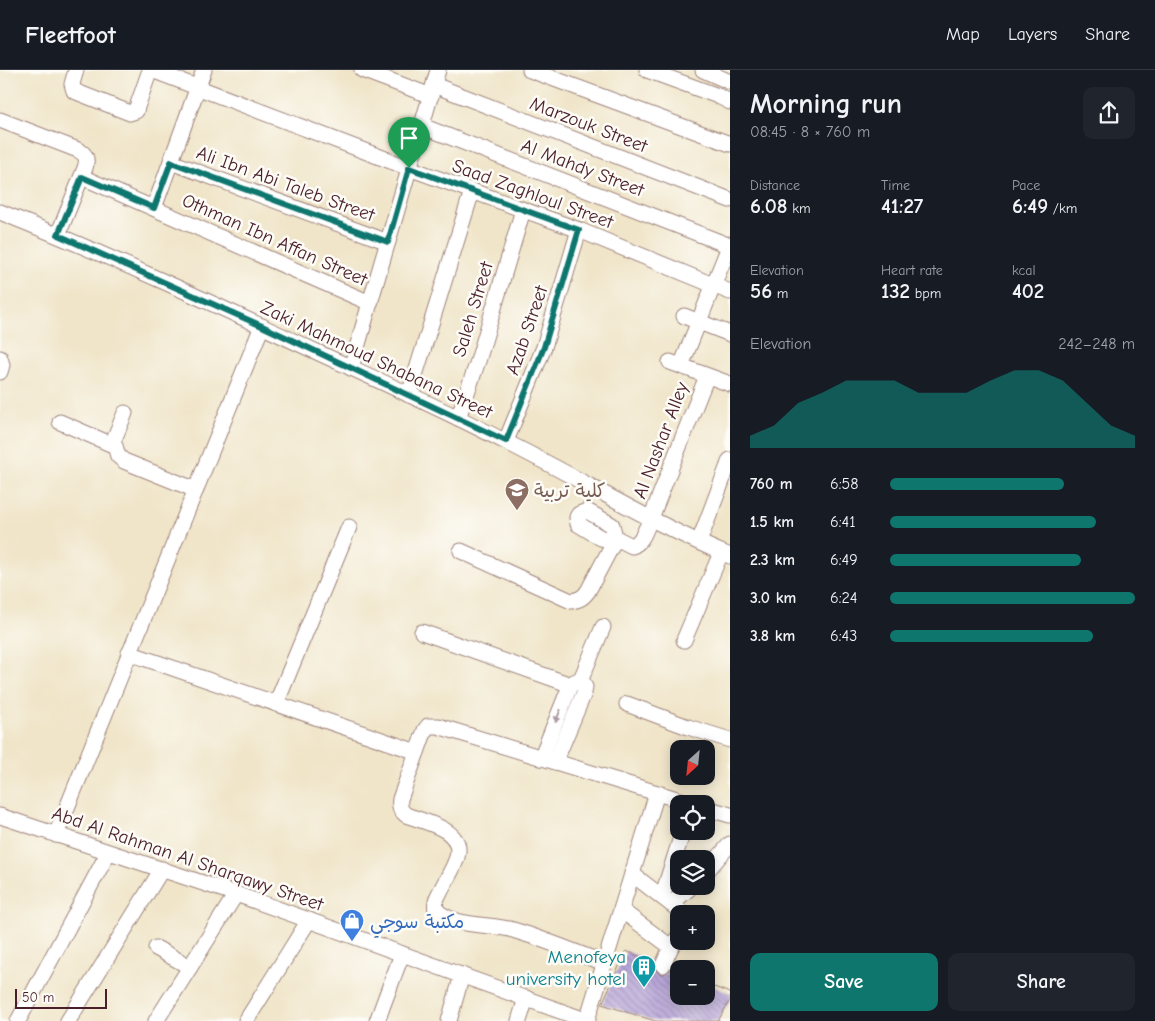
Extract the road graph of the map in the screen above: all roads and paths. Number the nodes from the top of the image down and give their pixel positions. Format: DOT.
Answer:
graph roads {
  1 [pos="76,70"];
  2 [pos="151,70"];
  3 [pos="204,70"];
  4 [pos="362,70"];
  5 [pos="438,70"];
  6 [pos="530,70"];
  7 [pos="647,70"];
  8 [pos="703,70"];
  9 [pos="730,82"];
  10 [pos="198,87"];
  11 [pos="433,91"];
  12 [pos="730,102"];
  13 [pos="0,120"];
  14 [pos="422,126"];
  15 [pos="730,144"];
  16 [pos="171,162"];
  17 [pos="409,168"];
  18 [pos="82,177"];
  19 [pos="472,191"];
  20 [pos="730,200"];
  21 [pos="154,208"];
  22 [pos="523,210"];
  23 [pos="0,212"];
  24 [pos="579,230"];
  25 [pos="58,235"];
  26 [pos="388,242"];
  27 [pos="730,245"];
  28 [pos="714,285"];
  29 [pos="730,292"];
  30 [pos="370,303"];
  31 [pos="684,316"];
  32 [pos="699,322"];
  33 [pos="262,326"];
  34 [pos="730,334"];
  35 [pos="0,358"];
  36 [pos="351,368"];
  37 [pos="0,372"];
  38 [pos="707,376"];
  39 [pos="730,384"];
  40 [pos="409,395"];
  41 [pos="124,413"];
  42 [pos="458,418"];
  43 [pos="60,422"];
  44 [pos="506,441"];
  45 [pos="112,444"];
  46 [pos="730,460"];
  47 [pos="196,490"];
  48 [pos="651,518"];
  49 [pos="349,527"];
  50 [pos="699,542"];
  51 [pos="461,550"];
  52 [pos="726,554"];
  53 [pos="602,627"];
  54 [pos="422,632"];
  55 [pos="684,640"];
  56 [pos="129,653"];
  57 [pos="576,682"];
  58 [pos="276,704"];
  59 [pos="627,704"];
  60 [pos="730,740"];
  61 [pos="417,752"];
  62 [pos="548,760"];
  63 [pos="657,793"];
  64 [pos="670,797"];
  65 [pos="715,811"];
  66 [pos="730,815"];
  67 [pos="0,816"];
  68 [pos="56,835"];
  69 [pos="681,840"];
  70 [pos="730,844"];
  71 [pos="108,853"];
  72 [pos="715,862"];
  73 [pos="162,869"];
  74 [pos="632,874"];
  75 [pos="236,894"];
  76 [pos="676,895"];
  77 [pos="666,901"];
  78 [pos="672,905"];
  79 [pos="621,910"];
  80 [pos="309,920"];
  81 [pos="670,939"];
  82 [pos="156,948"];
  83 [pos="671,950"];
  84 [pos="402,954"];
  85 [pos="604,963"];
  86 [pos="663,965"];
  87 [pos="190,967"];
  88 [pos="462,975"];
  89 [pos="526,998"];
  90 [pos="581,1020"];
  91 [pos="18,1021"];
  92 [pos="68,1021"];
  93 [pos="156,1021"];
  94 [pos="246,1021"];
  95 [pos="376,1021"];
  96 [pos="449,1021"];
  97 [pos="519,1021"];
  1 -- 2 [label="street"];
  2 -- 10 [label="street, Saad Zaghloul Street"];
  3 -- 10 [label="street"];
  4 -- 11 [label="street, Marzouk Street"];
  5 -- 11 [label="street"];
  6 -- 15 [label="street"];
  7 -- 12 [label="street"];
  8 -- 9 [label="street"];
  10 -- 16 [label="street"];
  10 -- 17 [label="street, Saad Zaghloul Street"];
  11 -- 14 [label="street"];
  11 -- 20 [label="street, Marzouk Street"];
  13 -- 18 [label="street"];
  14 -- 17 [label="street"];
  14 -- 27 [label="street, Al Mahdy Street"];
  16 -- 21 [label="street"];
  16 -- 26 [label="street, Ali Ibn Abi Taleb Street"];
  17 -- 19 [label="street, Saad Zaghloul Street"];
  17 -- 26 [label="street"];
  18 -- 21 [label="street, Othman Ibn Affan Street"];
  18 -- 25 [label="street"];
  19 -- 22 [label="street, Saad Zaghloul Street"];
  19 -- 40 [label="street"];
  21 -- 30 [label="street, Othman Ibn Affan Street"];
  22 -- 24 [label="street, Saad Zaghloul Street"];
  22 -- 42 [label="street, Saleh Street"];
  23 -- 25 [label="street, Zaki Mahmoud Shabana Street"];
  24 -- 28 [label="street, Saad Zaghloul Street"];
  24 -- 44 [label="street, Azab Street"];
  25 -- 33 [label="street, Zaki Mahmoud Shabana Street"];
  26 -- 30 [label="street"];
  27 -- 28 [label="street"];
  28 -- 29 [label="street, Saad Zaghloul Street"];
  28 -- 32 [label="street"];
  30 -- 36 [label="street"];
  31 -- 32 [label="street"];
  32 -- 34 [label="street"];
  32 -- 38 [label="street"];
  33 -- 36 [label="street, Zaki Mahmoud Shabana Street"];
  33 -- 47 [label="street"];
  35 -- 37 [label="street"];
  36 -- 40 [label="street, Zaki Mahmoud Shabana Street"];
  38 -- 39 [label="street"];
  38 -- 48 [label="street, Al Nashar Alley"];
  40 -- 42 [label="street, Zaki Mahmoud Shabana Street"];
  41 -- 45 [label="street"];
  42 -- 44 [label="street, Zaki Mahmoud Shabana Street"];
  43 -- 45 [label="street"];
  44 -- 48 [label="street, Zaki Mahmoud Shabana Street"];
  45 -- 47 [label="street"];
  46 -- 50 [label="street"];
  47 -- 56 [label="street"];
  48 -- 50 [label="street, Zaki Mahmoud Shabana Street"];
  48 -- 51 [label="street, Al Nashar Alley"];
  49 -- 58 [label="street"];
  50 -- 52 [label="street, Zaki Mahmoud Shabana Street"];
  52 -- 55 [label="street"];
  53 -- 57 [label="street"];
  54 -- 57 [label="street"];
  56 -- 58 [label="street"];
  56 -- 68 [label="street"];
  57 -- 62 [label="street"];
  58 -- 61 [label="street"];
  59 -- 60 [label="street"];
  61 -- 62 [label="street"];
  61 -- 85 [label="street"];
  62 -- 63 [label="street"];
  63 -- 64 [label="street"];
  63 -- 74 [label="street"];
  65 -- 66 [label="street"];
  67 -- 68 [label="street, Abd Al Rahman Al Sharqawy Street"];
  68 -- 71 [label="street, Abd Al Rahman Al Sharqawy Street"];
  69 -- 77 [label="street"];
  70 -- 72 [label="street"];
  71 -- 73 [label="street, Abd Al Rahman Al Sharqawy Street"];
  71 -- 91 [label="street"];
  73 -- 75 [label="street, Abd Al Rahman Al Sharqawy Street"];
  73 -- 92 [label="street"];
  74 -- 77 [label="street"];
  74 -- 79 [label="street"];
  75 -- 80 [label="street, Abd Al Rahman Al Sharqawy Street"];
  75 -- 87 [label="street"];
  76 -- 77 [label="street"];
  77 -- 78 [label="street"];
  79 -- 81 [label="street"];
  79 -- 85 [label="street"];
  80 -- 84 [label="street, Abd Al Rahman Al Sharqawy Street"];
  80 -- 94 [label="street"];
  82 -- 87 [label="street"];
  83 -- 86 [label="street"];
  84 -- 88 [label="street, Abd Al Rahman Al Sharqawy Street"];
  84 -- 95 [label="street"];
  85 -- 90 [label="street"];
  87 -- 93 [label="street"];
  88 -- 89 [label="street, Abd Al Rahman Al Sharqawy Street"];
  88 -- 96 [label="street"];
  89 -- 90 [label="street, Abd Al Rahman Al Sharqawy Street"];
  89 -- 97 [label="street"];
}
